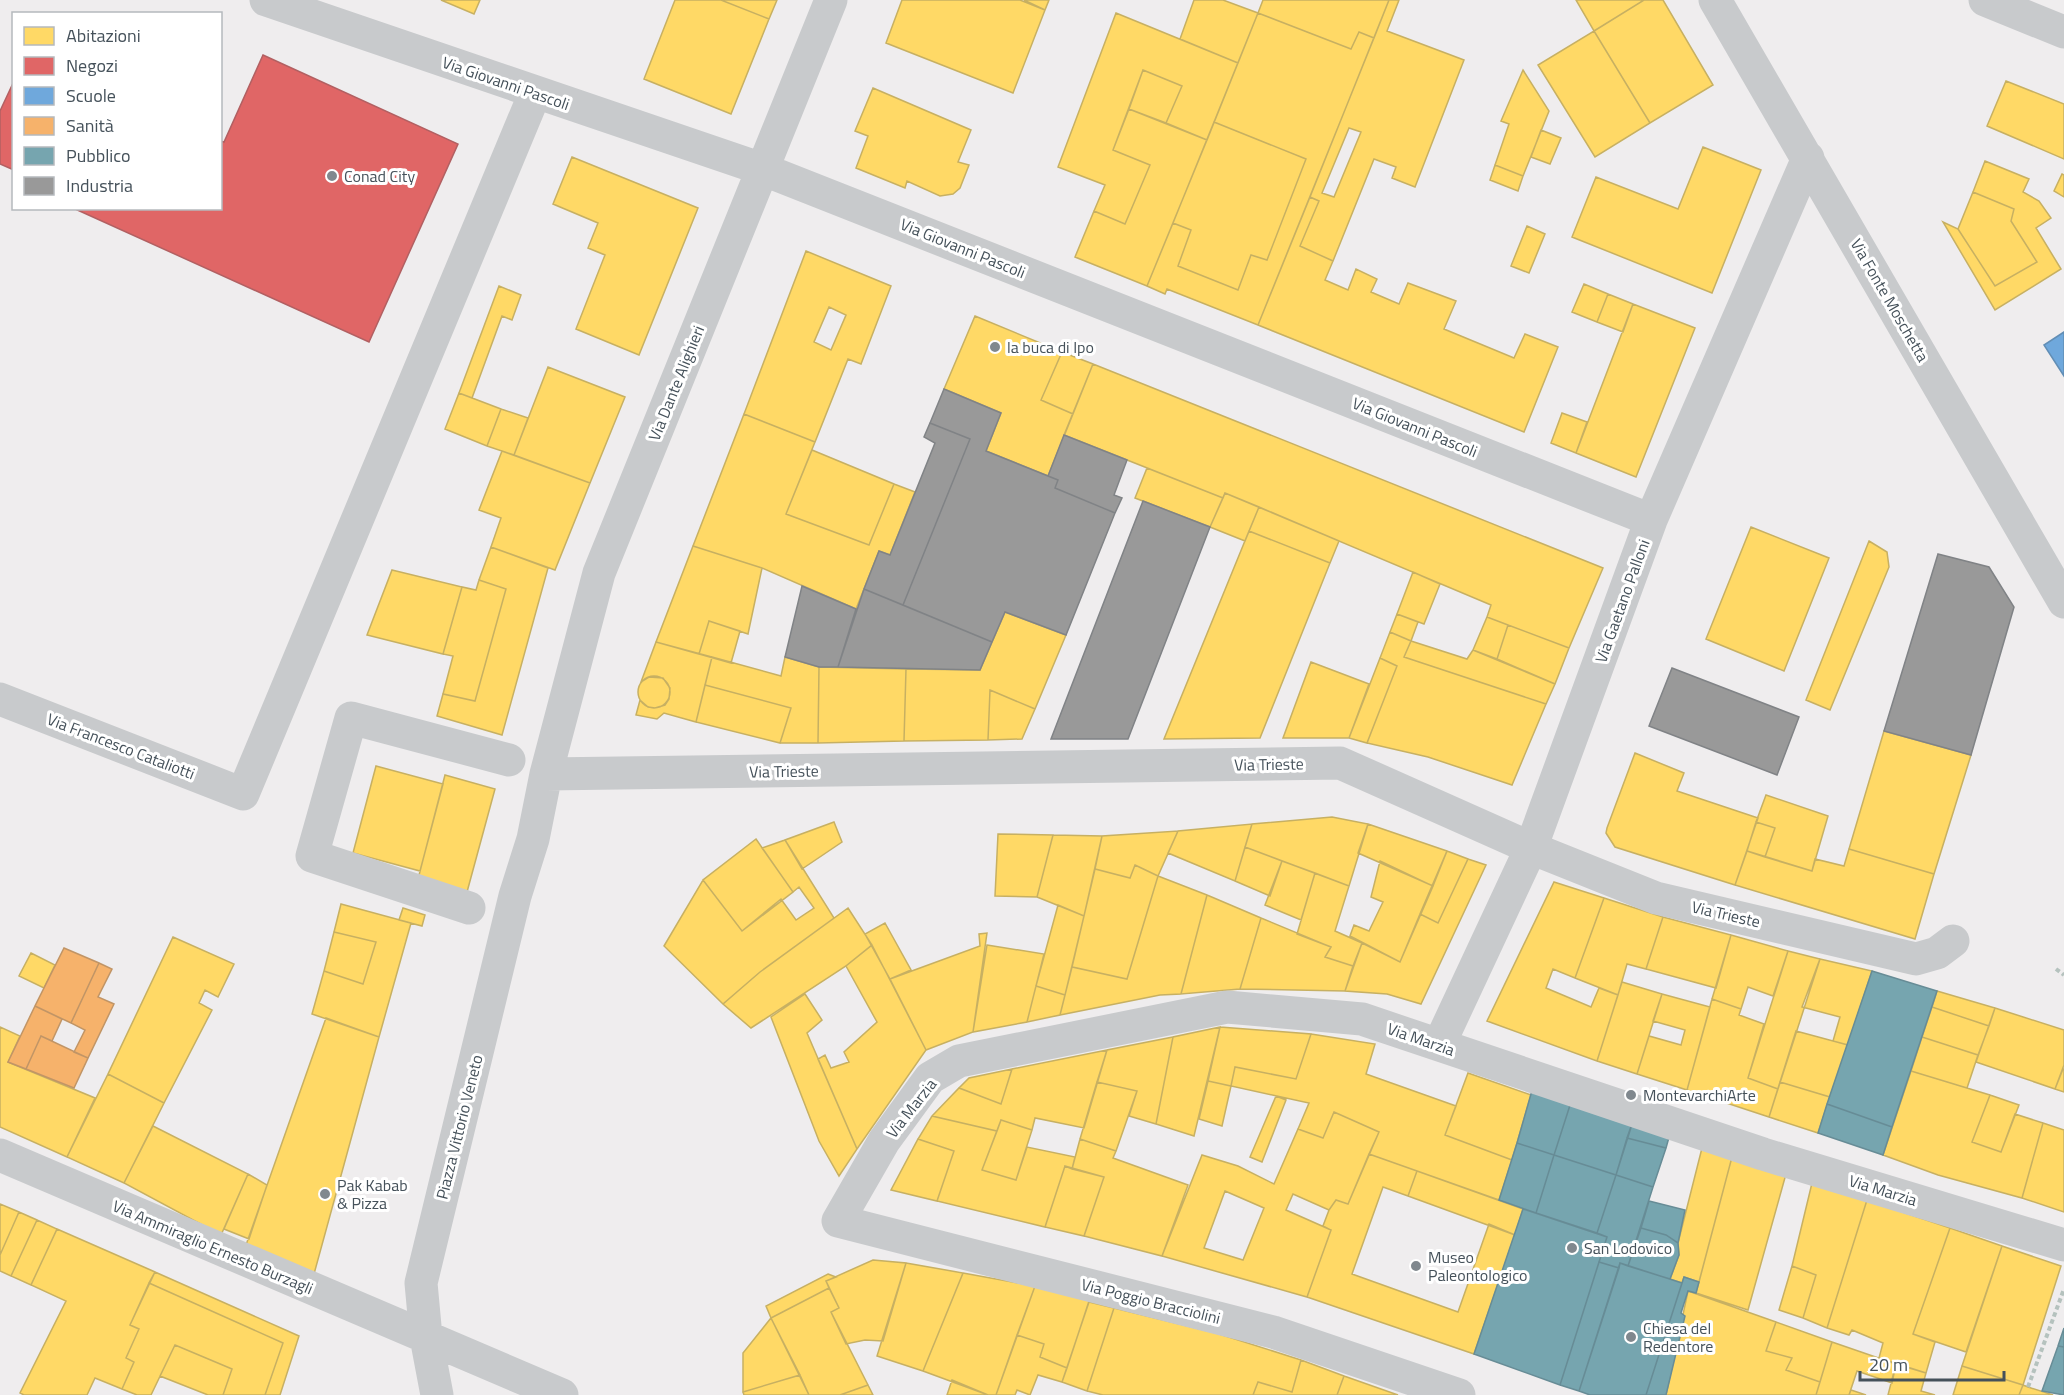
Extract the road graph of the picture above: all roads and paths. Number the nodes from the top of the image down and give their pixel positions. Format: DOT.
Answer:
graph roads {
  1 [pos="266,0"];
  2 [pos="831,0"];
  3 [pos="1716,0"];
  4 [pos="1985,0"];
  5 [pos="2064,32"];
  6 [pos="535,93"];
  7 [pos="1808,158"];
  8 [pos="762,169"];
  9 [pos="1651,520"];
  10 [pos="2064,602"];
  11 [pos="0,699"];
  12 [pos="509,760"];
  13 [pos="546,774"];
  14 [pos="1531,848"];
  15 [pos="469,908"];
  16 [pos="1953,941"];
  17 [pos="2056,969"];
  18 [pos="2064,975"];
  19 [pos="1439,1045"];
  20 [pos="0,1155"];
  21 [pos="838,1221"];
  22 [pos="2064,1245"];
  23 [pos="2064,1289"];
  24 [pos="426,1337"];
  25 [pos="2028,1387"];
  26 [pos="437,1395"];
  27 [pos="562,1395"];
  28 [pos="1459,1395"];
  1 -- 6 [label="street, Via Giovanni Pascoli"];
  2 -- 8 [label="street, Via Dante Alighieri"];
  3 -- 7 [label="street, Via Fonte Moschetta"];
  4 -- 5 [label="street"];
  6 -- 8 [label="street, Via Giovanni Pascoli"];
  6 -- 11 [label="street, Via Francesco Cataliotti"];
  7 -- 9 [label="street, Via Gaetano Palloni"];
  7 -- 10 [label="street, Via Fonte Moschetta"];
  8 -- 9 [label="street, Via Giovanni Pascoli"];
  8 -- 13 [label="street, Via Dante Alighieri"];
  9 -- 14 [label="street, Via Gaetano Palloni"];
  12 -- 15 [label="street"];
  13 -- 14 [label="street, Via Trieste"];
  13 -- 24 [label="street, Piazza Vittorio Veneto"];
  14 -- 16 [label="street, Via Trieste"];
  14 -- 19 [label="street, Via Gaetano Palloni"];
  17 -- 18 [label="path"];
  19 -- 21 [label="street, Via Marzia"];
  19 -- 22 [label="street, Via Marzia"];
  20 -- 24 [label="street, Via Ammiraglio Ernesto Burzagli"];
  21 -- 28 [label="street, Via Poggio Bracciolini"];
  23 -- 25 [label="path"];
  24 -- 26 [label="street, Piazza Vittorio Veneto"];
  24 -- 27 [label="street"];
}
